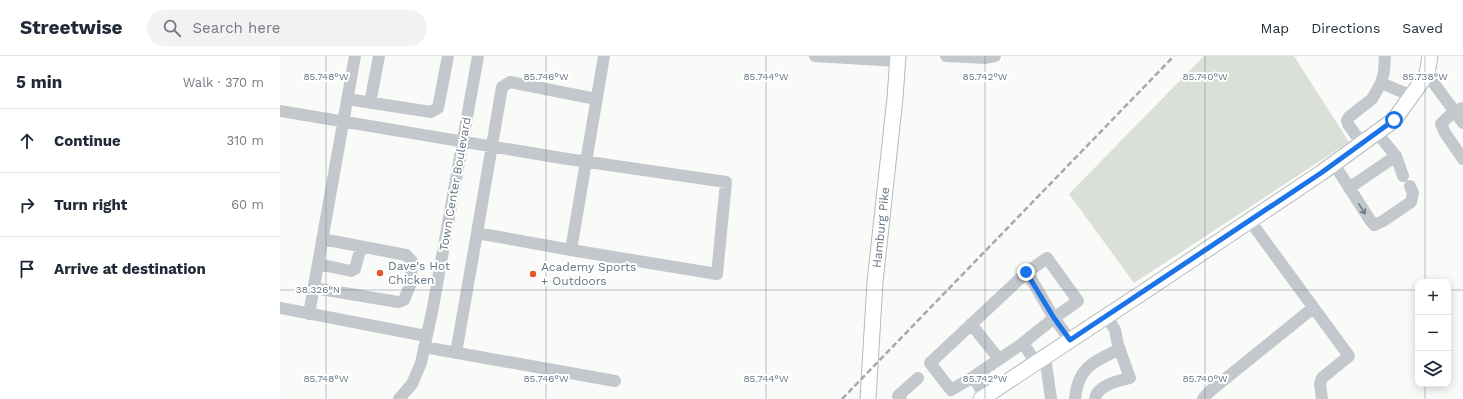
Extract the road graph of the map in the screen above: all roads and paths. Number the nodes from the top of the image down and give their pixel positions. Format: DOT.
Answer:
graph roads {
  1 [pos="355,56"];
  2 [pos="379,56"];
  3 [pos="448,56"];
  4 [pos="478,56"];
  5 [pos="604,56"];
  6 [pos="815,56"];
  7 [pos="946,56"];
  8 [pos="995,56"];
  9 [pos="1384,56"];
  10 [pos="1430,56"];
  11 [pos="844,57"];
  12 [pos="897,58"];
  13 [pos="1427,74"];
  14 [pos="1381,83"];
  15 [pos="1412,96"];
  16 [pos="347,99"];
  17 [pos="596,99"];
  18 [pos="370,103"];
  19 [pos="1458,110"];
  20 [pos="280,112"];
  21 [pos="343,122"];
  22 [pos="1463,123"];
  23 [pos="1377,133"];
  24 [pos="462,142"];
  25 [pos="1362,144"];
  26 [pos="491,146"];
  27 [pos="1396,156"];
  28 [pos="1463,159"];
  29 [pos="585,162"];
  30 [pos="1334,164"];
  31 [pos="1403,176"];
  32 [pos="1410,186"];
  33 [pos="1349,188"];
  34 [pos="1250,221"];
  35 [pos="477,233"];
  36 [pos="322,239"];
  37 [pos="361,247"];
  38 [pos="571,250"];
  39 [pos="318,264"];
  40 [pos="1026,272"];
  41 [pos="314,288"];
  42 [pos="280,308"];
  43 [pos="1314,308"];
  44 [pos="309,314"];
  45 [pos="1107,316"];
  46 [pos="1054,318"];
  47 [pos="972,324"];
  48 [pos="1070,340"];
  49 [pos="425,342"];
  50 [pos="1023,343"];
  51 [pos="1120,350"];
  52 [pos="456,353"];
  53 [pos="999,359"];
  54 [pos="1041,360"];
  55 [pos="973,377"];
  56 [pos="918,378"];
  57 [pos="615,381"];
  58 [pos="983,398"];
  59 [pos="399,399"];
  60 [pos="868,399"];
  61 [pos="900,399"];
  62 [pos="1051,399"];
  63 [pos="1075,399"];
  64 [pos="1096,399"];
  65 [pos="1203,399"];
  66 [pos="1322,399"];
  1 -- 16 [label="street"];
  2 -- 18 [label="street"];
  3 -- 18 [label="street"];
  4 -- 24 [label="street, Town Center Boulevard"];
  5 -- 17 [label="street"];
  6 -- 11 [label="street"];
  7 -- 8 [label="street"];
  9 -- 14 [label="street"];
  10 -- 13 [label="main road"];
  11 -- 12 [label="street"];
  12 -- 60 [label="main road, Hamburg Pike"];
  13 -- 15 [label="main road"];
  13 -- 19 [label="street"];
  14 -- 15 [label="street"];
  14 -- 25 [label="street"];
  15 -- 23 [label="main road"];
  16 -- 18 [label="street"];
  16 -- 21 [label="street"];
  17 -- 26 [label="street"];
  17 -- 29 [label="street"];
  19 -- 22 [label="street"];
  19 -- 28 [label="street"];
  20 -- 21 [label="street"];
  21 -- 24 [label="street"];
  21 -- 36 [label="street"];
  23 -- 25 [label="main road"];
  23 -- 27 [label="street"];
  24 -- 26 [label="street"];
  24 -- 49 [label="street, Town Center Boulevard"];
  25 -- 30 [label="main road"];
  26 -- 29 [label="street"];
  26 -- 35 [label="street"];
  27 -- 31 [label="street"];
  27 -- 33 [label="street"];
  29 -- 38 [label="street"];
  29 -- 38 [label="street"];
  30 -- 33 [label="street"];
  30 -- 34 [label="main road"];
  33 -- 32 [label="street, one-way"];
  34 -- 43 [label="street"];
  34 -- 45 [label="main road"];
  35 -- 38 [label="street"];
  35 -- 52 [label="street"];
  36 -- 37 [label="street"];
  36 -- 39 [label="street"];
  37 -- 39 [label="street"];
  37 -- 41 [label="street"];
  39 -- 41 [label="street"];
  40 -- 46 [label="street"];
  40 -- 46 [label="street"];
  40 -- 47 [label="street"];
  41 -- 44 [label="street"];
  42 -- 44 [label="street"];
  43 -- 65 [label="street"];
  43 -- 66 [label="street"];
  44 -- 49 [label="street"];
  45 -- 48 [label="main road"];
  45 -- 51 [label="street"];
  46 -- 48 [label="street"];
  46 -- 50 [label="street"];
  47 -- 53 [label="street"];
  47 -- 55 [label="street"];
  48 -- 54 [label="main road"];
  49 -- 52 [label="street"];
  49 -- 59 [label="street, Town Center Boulevard"];
  50 -- 53 [label="street"];
  50 -- 54 [label="street"];
  51 -- 63 [label="street"];
  51 -- 64 [label="street"];
  52 -- 57 [label="street"];
  53 -- 55 [label="street"];
  54 -- 58 [label="main road"];
  54 -- 62 [label="street"];
  55 -- 58 [label="street"];
  56 -- 61 [label="street"];
}
